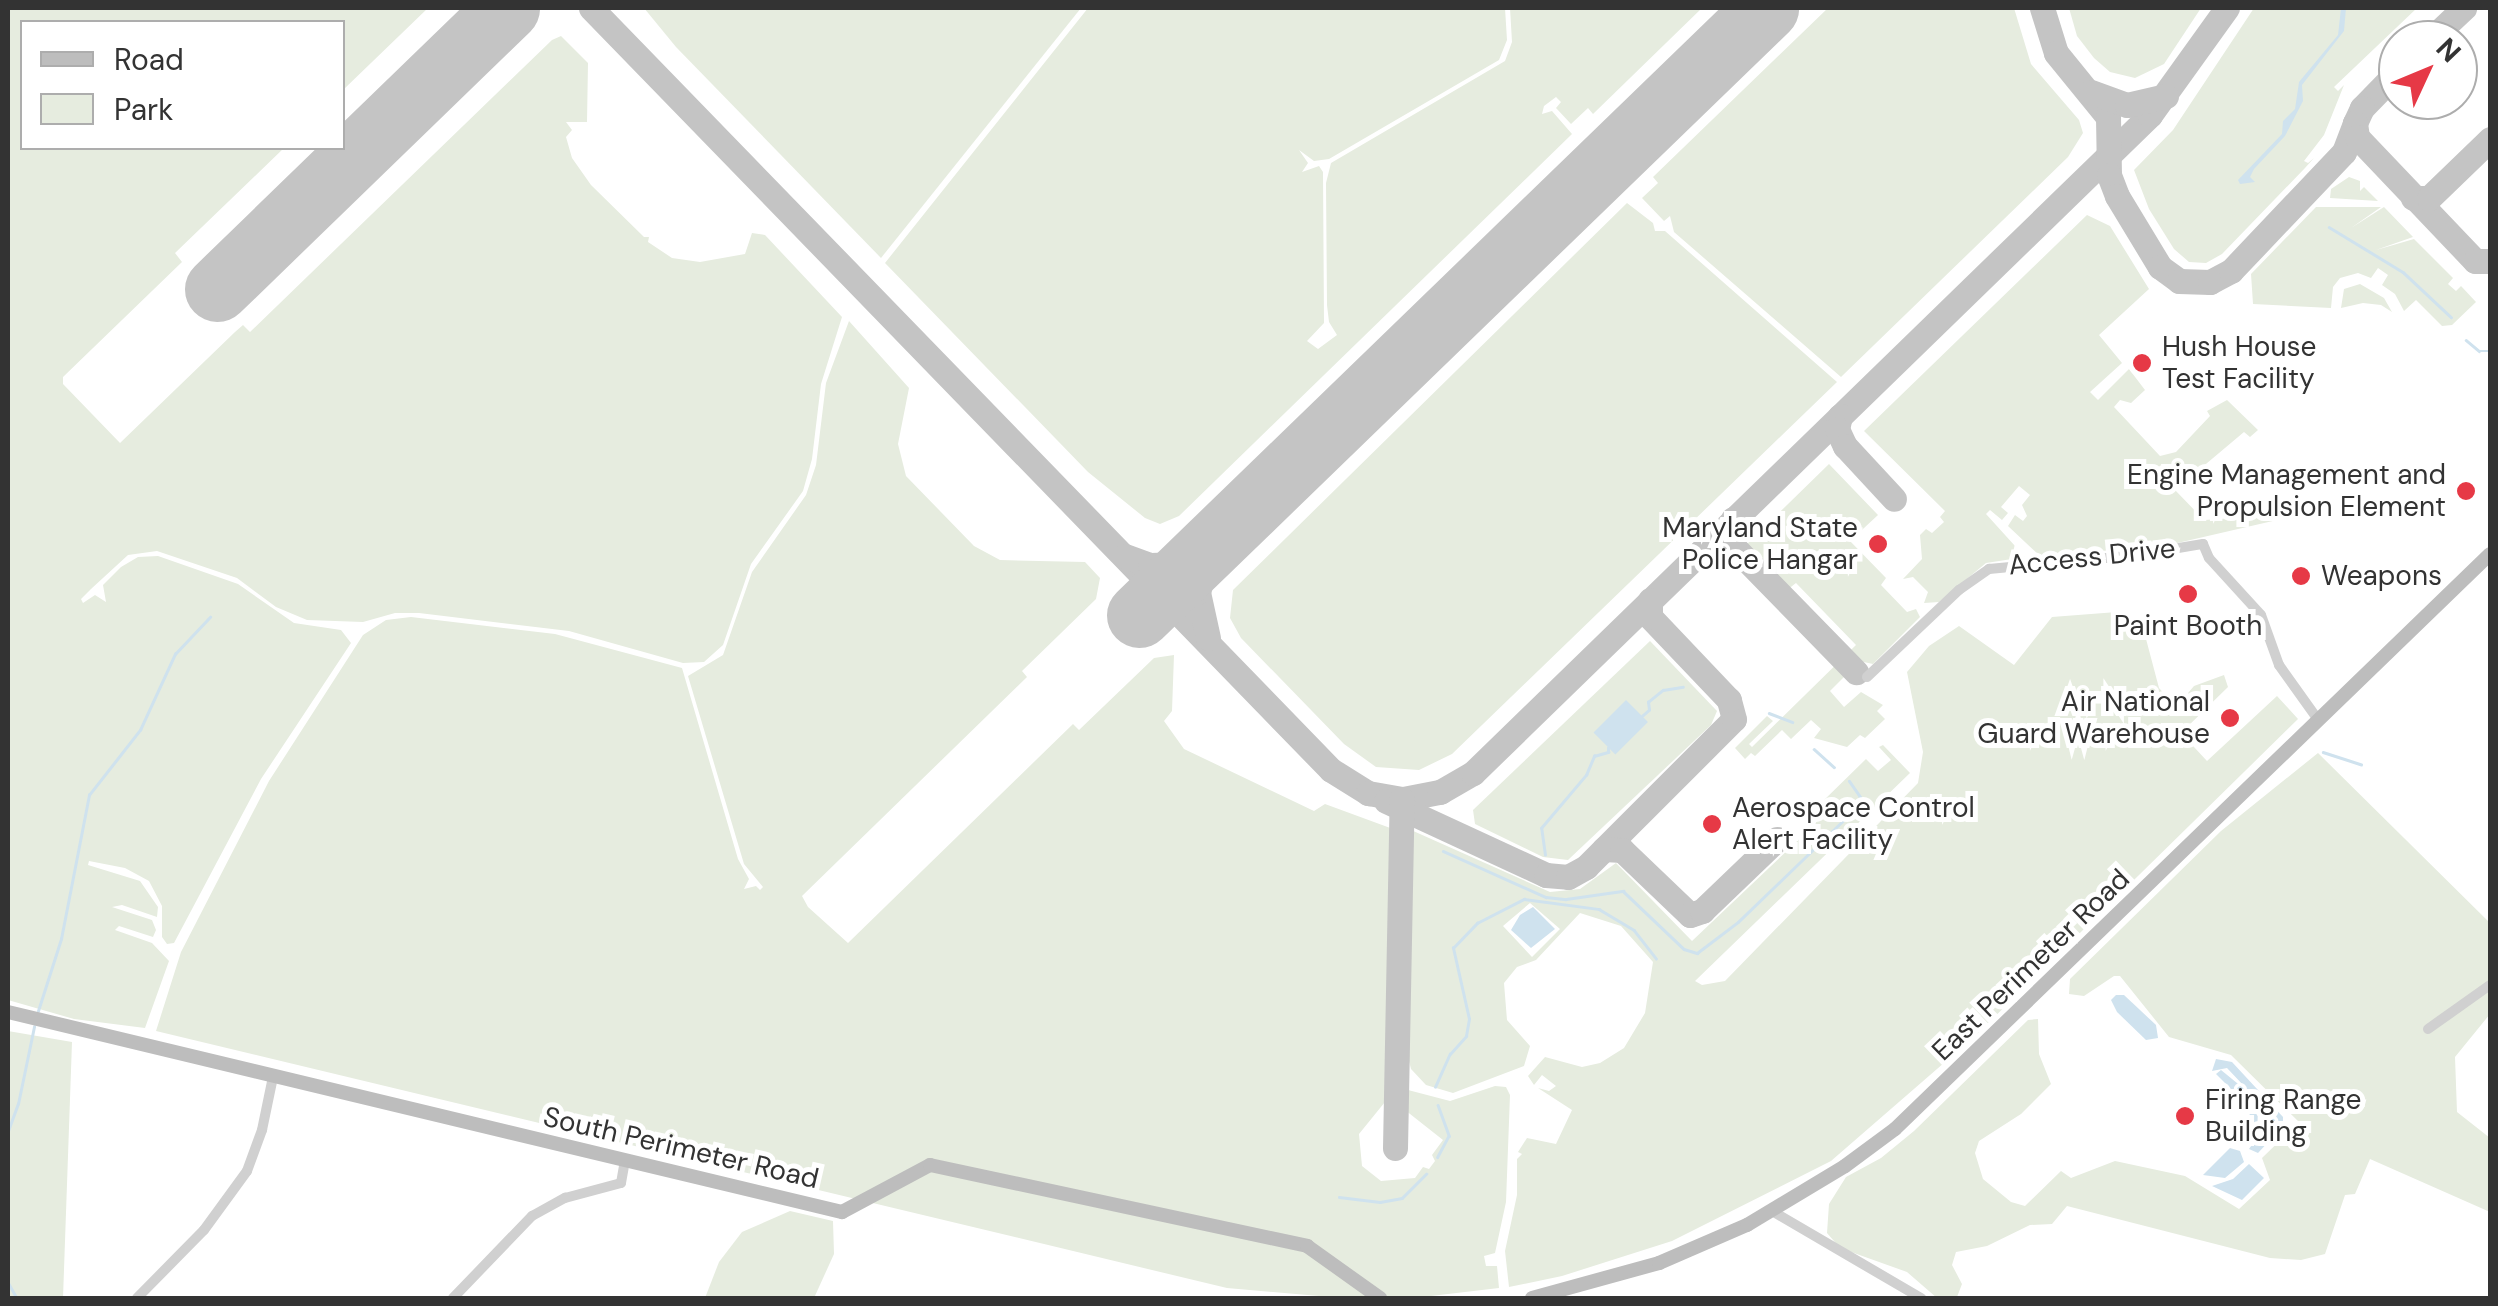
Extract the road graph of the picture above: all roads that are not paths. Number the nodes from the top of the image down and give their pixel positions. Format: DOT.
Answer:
graph roads {
  1 [pos="2490,554"];
  2 [pos="1867,677"];
  3 [pos="2319,721"];
  4 [pos="2490,984"];
  5 [pos="8,1012"];
  6 [pos="2428,1030"];
  7 [pos="273,1077"];
  8 [pos="625,1160"];
  9 [pos="1772,1211"];
  10 [pos="137,1298"];
  11 [pos="453,1298"];
  12 [pos="1380,1298"];
  13 [pos="1532,1298"];
  14 [pos="1921,1298"];
  1 -- 3 [label="street, East Perimeter Road"];
  2 -- 3 [label="street, Access Drive"];
  3 -- 9 [label="street, East Perimeter Road"];
  4 -- 6 [label="street"];
  5 -- 7 [label="street, South Perimeter Road"];
  7 -- 8 [label="street, South Perimeter Road"];
  7 -- 10 [label="street"];
  8 -- 11 [label="street"];
  8 -- 12 [label="street, South Perimeter Road"];
  9 -- 13 [label="street, East Perimeter Road"];
  9 -- 14 [label="street"];
}
